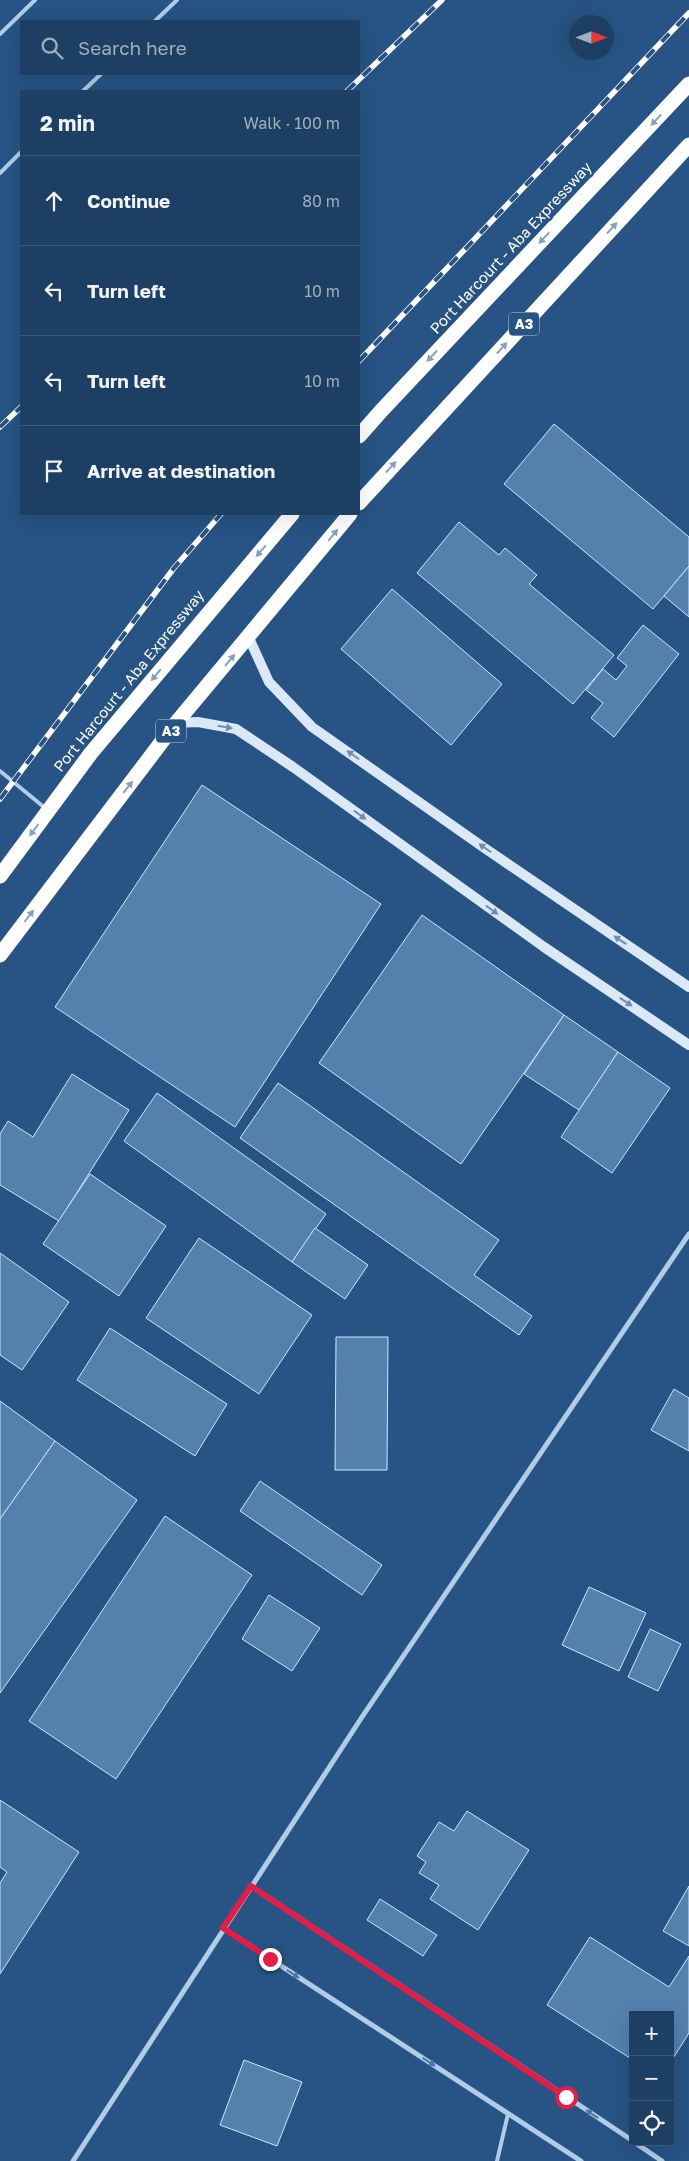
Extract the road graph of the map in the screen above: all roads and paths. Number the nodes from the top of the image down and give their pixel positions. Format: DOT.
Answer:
graph roads {
  1 [pos="35,0"];
  2 [pos="177,0"];
  3 [pos="156,20"];
  4 [pos="0,34"];
  5 [pos="100,75"];
  6 [pos="689,84"];
  7 [pos="84,90"];
  8 [pos="689,145"];
  9 [pos="20,153"];
  10 [pos="0,173"];
  11 [pos="360,435"];
  12 [pos="360,503"];
  13 [pos="291,515"];
  14 [pos="349,515"];
  15 [pos="249,638"];
  16 [pos="176,724"];
  17 [pos="0,771"];
  18 [pos="48,811"];
  19 [pos="0,876"];
  20 [pos="0,955"];
  21 [pos="689,987"];
  22 [pos="689,1045"];
  23 [pos="689,1234"];
  24 [pos="251,1886"];
  25 [pos="223,1928"];
  26 [pos="508,2114"];
  27 [pos="629,2139"];
  28 [pos="640,2146"];
  29 [pos="73,2161"];
  30 [pos="497,2161"];
  31 [pos="581,2161"];
  32 [pos="662,2161"];
  1 -- 4 [label="lane"];
  2 -- 3 [label="lane"];
  5 -- 7 [label="lane"];
  6 -- 11 [label="highway, Port Harcourt - Aba Expressway, one-way"];
  12 -- 8 [label="highway, A3, one-way"];
  9 -- 10 [label="lane"];
  13 -- 18 [label="highway, Port Harcourt - Aba Expressway, one-way"];
  15 -- 14 [label="highway, A3, one-way"];
  16 -- 15 [label="highway, A3, one-way"];
  21 -- 15 [label="street, one-way"];
  20 -- 16 [label="highway, A3, one-way"];
  16 -- 22 [label="street, one-way"];
  17 -- 18 [label="lane"];
  18 -- 19 [label="highway, Port Harcourt - Aba Expressway, one-way"];
  23 -- 24 [label="street"];
  24 -- 25 [label="street"];
  27 -- 24 [label="street, one-way"];
  25 -- 26 [label="street, one-way"];
  25 -- 29 [label="street"];
  26 -- 30 [label="lane"];
  26 -- 31 [label="street"];
  28 -- 32 [label="street"];
}
